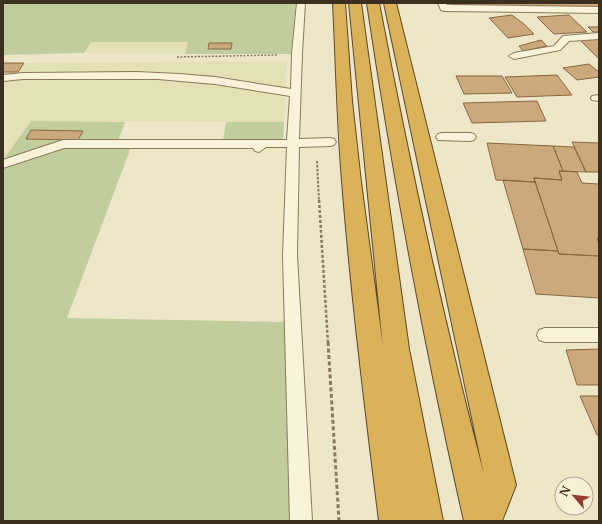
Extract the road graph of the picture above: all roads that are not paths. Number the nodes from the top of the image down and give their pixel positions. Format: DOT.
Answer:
graph roads {
  1 [pos="301,3"];
  2 [pos="339,3"];
  3 [pos="355,3"];
  4 [pos="373,3"];
  5 [pos="390,3"];
  6 [pos="442,3"];
  7 [pos="599,10"];
  8 [pos="599,36"];
  9 [pos="514,56"];
  10 [pos="3,78"];
  11 [pos="296,93"];
  12 [pos="442,137"];
  13 [pos="470,137"];
  14 [pos="330,142"];
  15 [pos="293,143"];
  16 [pos="3,164"];
  17 [pos="545,335"];
  18 [pos="599,335"];
  19 [pos="301,521"];
  20 [pos="394,521"];
  21 [pos="427,521"];
  22 [pos="480,521"];
  23 [pos="486,521"];
  1 -- 11 [label="lane"];
  2 -- 20 [label="highway"];
  3 -- 21 [label="highway"];
  4 -- 22 [label="highway"];
  5 -- 23 [label="highway"];
  6 -- 7 [label="lane"];
  8 -- 9 [label="lane"];
  10 -- 11 [label="lane"];
  11 -- 15 [label="lane"];
  12 -- 13 [label="lane"];
  14 -- 15 [label="lane"];
  15 -- 16 [label="lane"];
  15 -- 19 [label="lane"];
  17 -- 18 [label="lane"];
}
